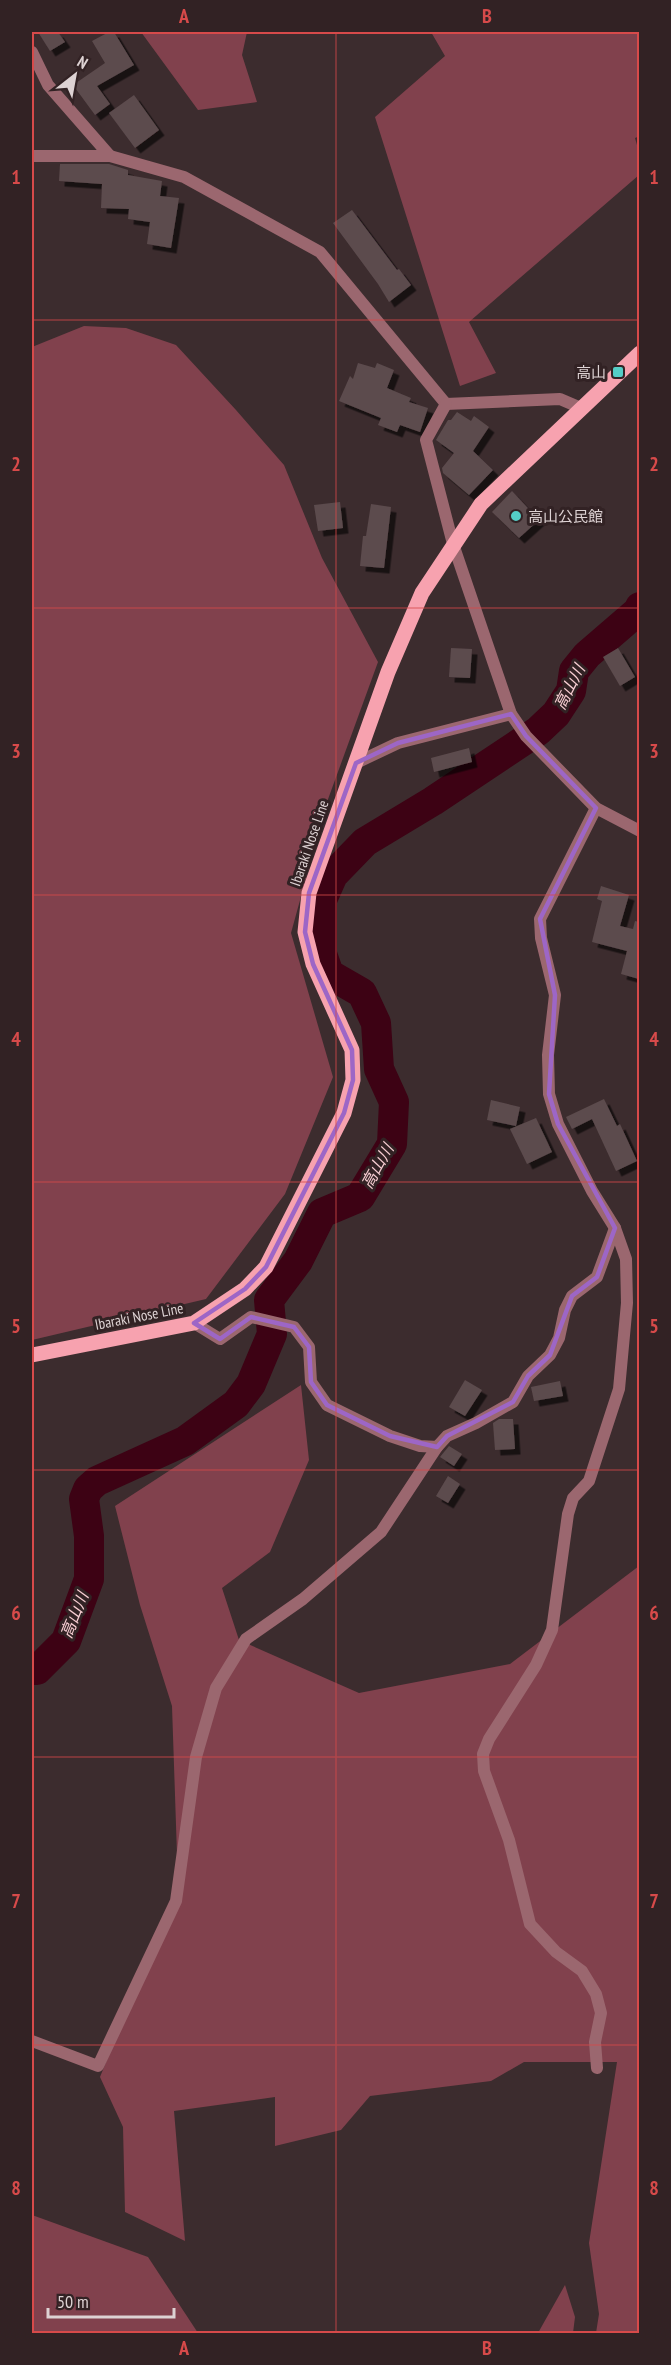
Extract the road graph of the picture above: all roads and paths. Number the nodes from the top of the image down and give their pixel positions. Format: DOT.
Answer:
graph roads {
  1 [pos="32,52"];
  2 [pos="32,156"];
  3 [pos="110,156"];
  4 [pos="639,353"];
  5 [pos="446,404"];
  6 [pos="581,408"];
  7 [pos="453,544"];
  8 [pos="511,714"];
  9 [pos="356,763"];
  10 [pos="596,808"];
  11 [pos="639,831"];
  12 [pos="615,1228"];
  13 [pos="194,1323"];
  14 [pos="32,1355"];
  15 [pos="437,1447"];
  16 [pos="32,2041"];
  17 [pos="597,2068"];
  1 -- 3 [label="street"];
  2 -- 3 [label="street"];
  3 -- 5 [label="street"];
  4 -- 6 [label="main road, Ibaraki Nose Line"];
  5 -- 6 [label="street"];
  5 -- 7 [label="street"];
  6 -- 7 [label="main road, Ibaraki Nose Line"];
  7 -- 8 [label="street"];
  7 -- 9 [label="main road, Ibaraki Nose Line"];
  8 -- 9 [label="street"];
  8 -- 10 [label="street"];
  9 -- 13 [label="main road, Ibaraki Nose Line"];
  10 -- 11 [label="street"];
  10 -- 12 [label="street"];
  12 -- 15 [label="street"];
  12 -- 17 [label="street"];
  13 -- 14 [label="main road, Ibaraki Nose Line"];
  13 -- 15 [label="street"];
  15 -- 16 [label="street"];
}
